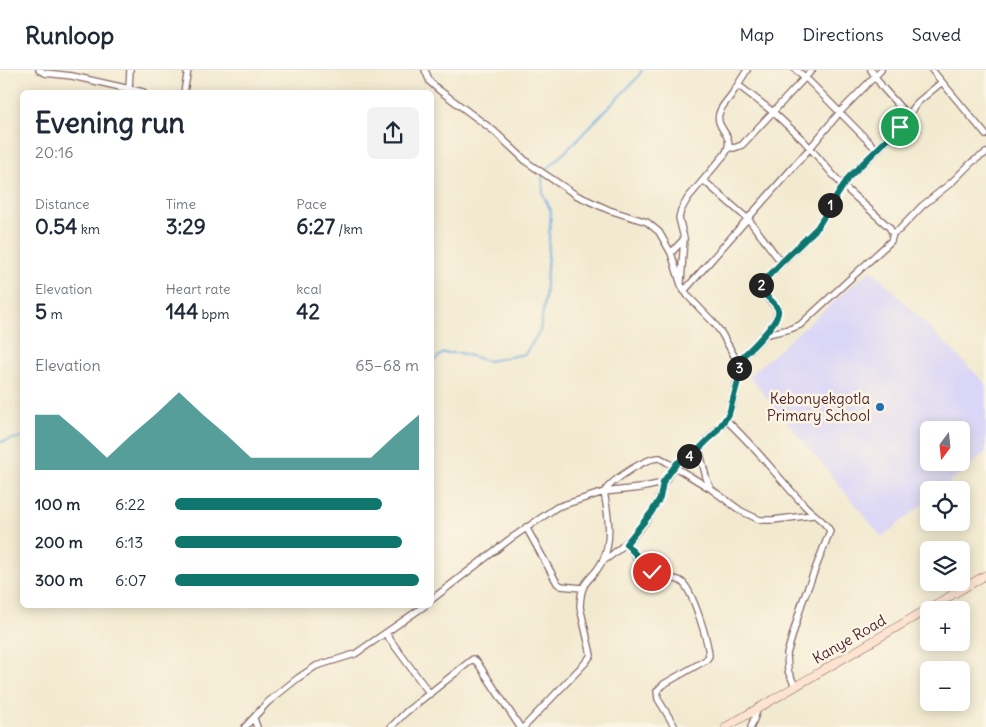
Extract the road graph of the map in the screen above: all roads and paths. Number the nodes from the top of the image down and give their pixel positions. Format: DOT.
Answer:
graph roads {
  1 [pos="52,70"];
  2 [pos="130,70"];
  3 [pos="188,70"];
  4 [pos="425,70"];
  5 [pos="747,70"];
  6 [pos="796,70"];
  7 [pos="812,70"];
  8 [pos="871,70"];
  9 [pos="881,70"];
  10 [pos="932,70"];
  11 [pos="42,71"];
  12 [pos="876,76"];
  13 [pos="805,77"];
  14 [pos="942,82"];
  15 [pos="738,85"];
  16 [pos="129,89"];
  17 [pos="134,90"];
  18 [pos="184,90"];
  19 [pos="772,112"];
  20 [pos="840,112"];
  21 [pos="908,116"];
  22 [pos="986,135"];
  23 [pos="729,148"];
  24 [pos="810,148"];
  25 [pos="876,149"];
  26 [pos="986,153"];
  27 [pos="703,180"];
  28 [pos="842,185"];
  29 [pos="749,220"];
  30 [pos="893,233"];
  31 [pos="665,241"];
  32 [pos="681,241"];
  33 [pos="671,253"];
  34 [pos="782,262"];
  35 [pos="680,285"];
  36 [pos="684,291"];
  37 [pos="764,335"];
  38 [pos="737,361"];
  39 [pos="726,420"];
  40 [pos="699,449"];
  41 [pos="674,466"];
  42 [pos="663,482"];
  43 [pos="711,489"];
  44 [pos="604,492"];
  45 [pos="813,515"];
  46 [pos="526,528"];
  47 [pos="626,544"];
  48 [pos="602,562"];
  49 [pos="986,575"];
  50 [pos="582,588"];
  51 [pos="434,598"];
  52 [pos="422,608"];
  53 [pos="386,634"];
  54 [pos="795,686"];
  55 [pos="430,694"];
  56 [pos="758,708"];
  57 [pos="254,719"];
  58 [pos="245,727"];
  59 [pos="257,727"];
  60 [pos="391,727"];
  61 [pos="520,727"];
  62 [pos="524,727"];
  63 [pos="676,727"];
  64 [pos="726,727"];
  65 [pos="751,727"];
  1 -- 11 [label="street"];
  2 -- 16 [label="street"];
  3 -- 18 [label="street"];
  4 -- 31 [label="street"];
  5 -- 15 [label="street"];
  6 -- 13 [label="street"];
  7 -- 13 [label="street"];
  8 -- 12 [label="street"];
  9 -- 12 [label="street"];
  10 -- 14 [label="street"];
  11 -- 16 [label="street"];
  12 -- 20 [label="street"];
  12 -- 21 [label="street"];
  13 -- 19 [label="street"];
  13 -- 20 [label="street"];
  14 -- 21 [label="street"];
  14 -- 22 [label="street"];
  15 -- 19 [label="street"];
  15 -- 23 [label="street"];
  16 -- 17 [label="street"];
  19 -- 23 [label="street"];
  19 -- 24 [label="street"];
  20 -- 24 [label="street"];
  20 -- 25 [label="street"];
  21 -- 25 [label="street"];
  23 -- 27 [label="street"];
  24 -- 28 [label="street"];
  24 -- 29 [label="street"];
  25 -- 28 [label="street"];
  26 -- 30 [label="street"];
  27 -- 29 [label="street"];
  27 -- 32 [label="street"];
  28 -- 30 [label="street"];
  28 -- 34 [label="street"];
  29 -- 34 [label="street"];
  29 -- 36 [label="street"];
  30 -- 37 [label="street"];
  31 -- 32 [label="street"];
  31 -- 33 [label="street"];
  32 -- 33 [label="street"];
  32 -- 35 [label="street"];
  33 -- 35 [label="street"];
  34 -- 37 [label="street"];
  35 -- 36 [label="street"];
  36 -- 38 [label="street"];
  37 -- 38 [label="street"];
  38 -- 39 [label="street"];
  39 -- 40 [label="street"];
  39 -- 45 [label="street"];
  40 -- 41 [label="street"];
  40 -- 43 [label="street"];
  41 -- 42 [label="street"];
  41 -- 43 [label="street"];
  41 -- 44 [label="street"];
  42 -- 44 [label="street"];
  42 -- 47 [label="street"];
  43 -- 45 [label="street"];
  44 -- 46 [label="street"];
  44 -- 48 [label="street"];
  45 -- 54 [label="street"];
  46 -- 50 [label="street"];
  46 -- 51 [label="street"];
  47 -- 48 [label="street"];
  47 -- 63 [label="street"];
  48 -- 50 [label="street"];
  49 -- 54 [label="main road, Kanye Road"];
  50 -- 62 [label="street"];
  52 -- 53 [label="street"];
  53 -- 55 [label="street"];
  53 -- 57 [label="street"];
  54 -- 56 [label="main road, Kanye Road"];
  55 -- 60 [label="street"];
  55 -- 61 [label="street"];
  56 -- 64 [label="main road, Kanye Road"];
  56 -- 65 [label="street"];
  57 -- 58 [label="street"];
  57 -- 59 [label="street"];
}
